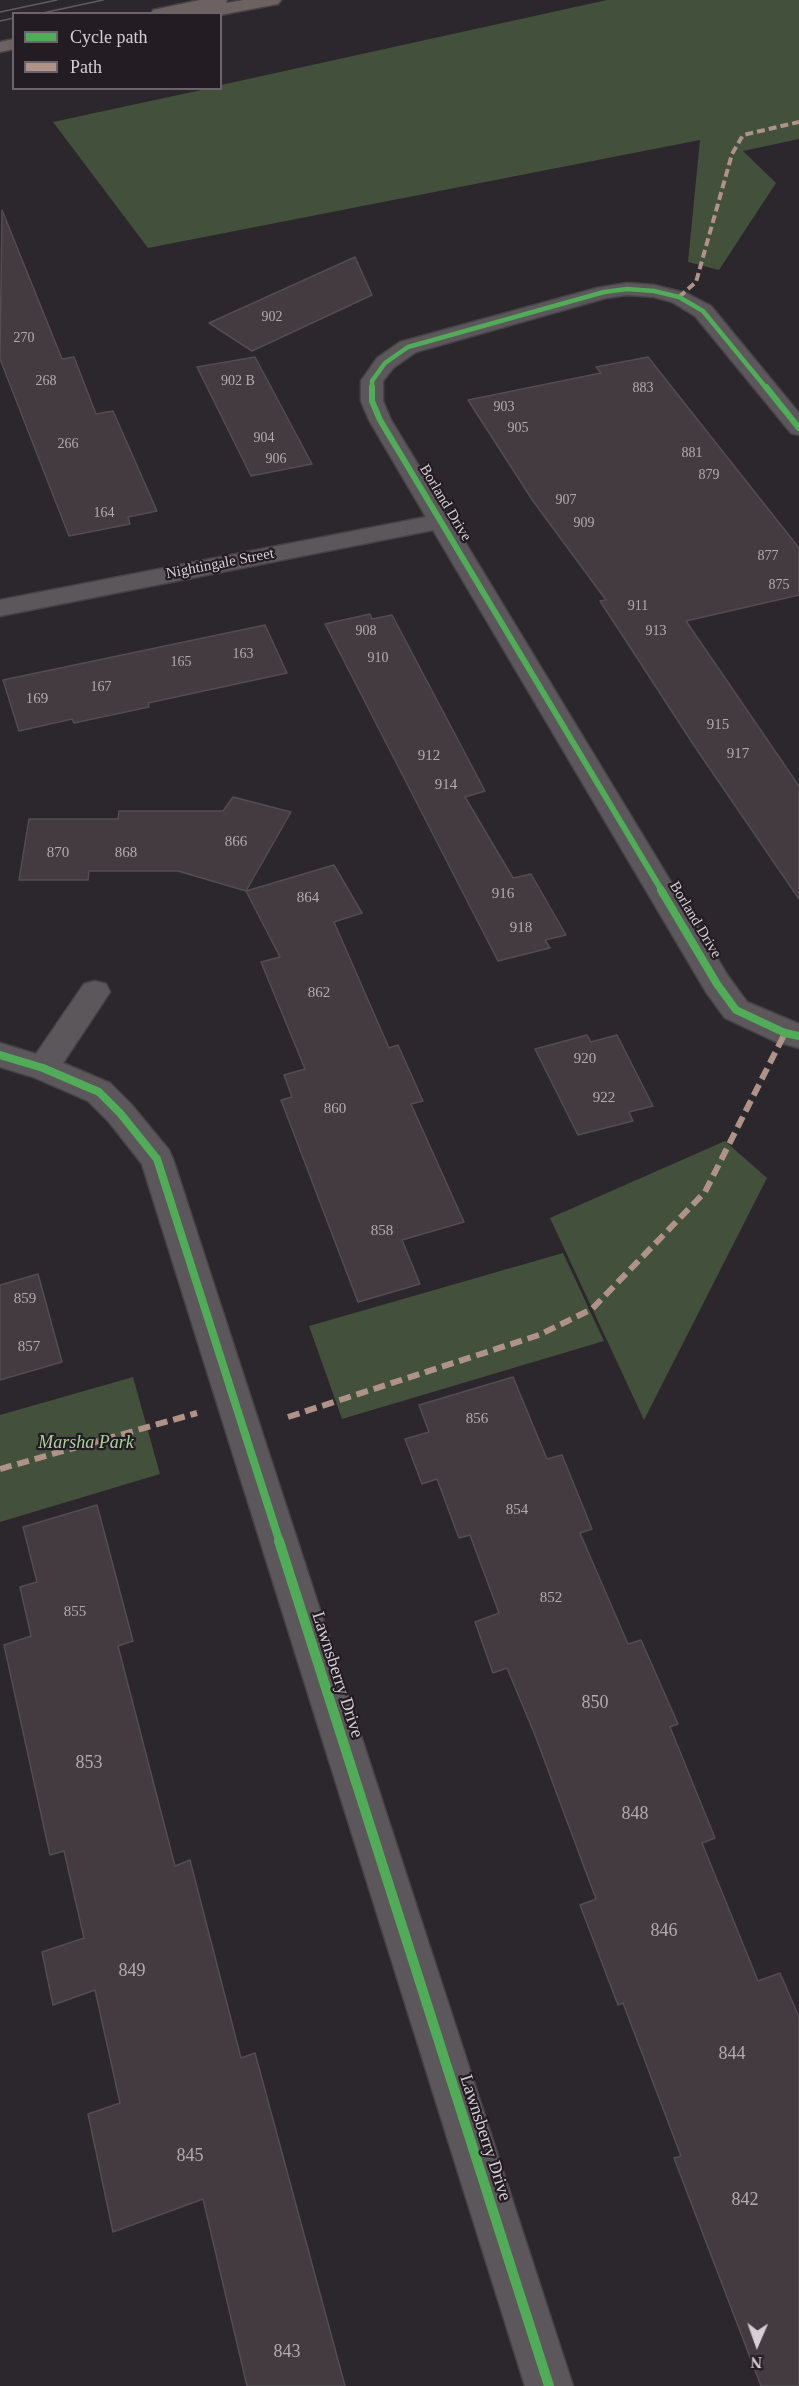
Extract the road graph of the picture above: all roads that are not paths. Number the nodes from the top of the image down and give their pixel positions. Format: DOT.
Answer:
graph roads {
  1 [pos="223,0"];
  2 [pos="272,0"];
  3 [pos="168,12"];
  4 [pos="209,12"];
  5 [pos="799,428"];
  6 [pos="441,521"];
  7 [pos="0,608"];
  8 [pos="95,992"];
  9 [pos="799,1036"];
  10 [pos="0,1055"];
  11 [pos="43,1068"];
  12 [pos="549,2386"];
  1 -- 3 [label="highway"];
  2 -- 4 [label="highway"];
  5 -- 6 [label="street, Borland Drive"];
  6 -- 7 [label="street, Nightingale Street"];
  6 -- 9 [label="street, Borland Drive"];
  8 -- 11 [label="street"];
  10 -- 11 [label="street, Lawnsberry Drive"];
  11 -- 12 [label="street, Lawnsberry Drive"];
}
